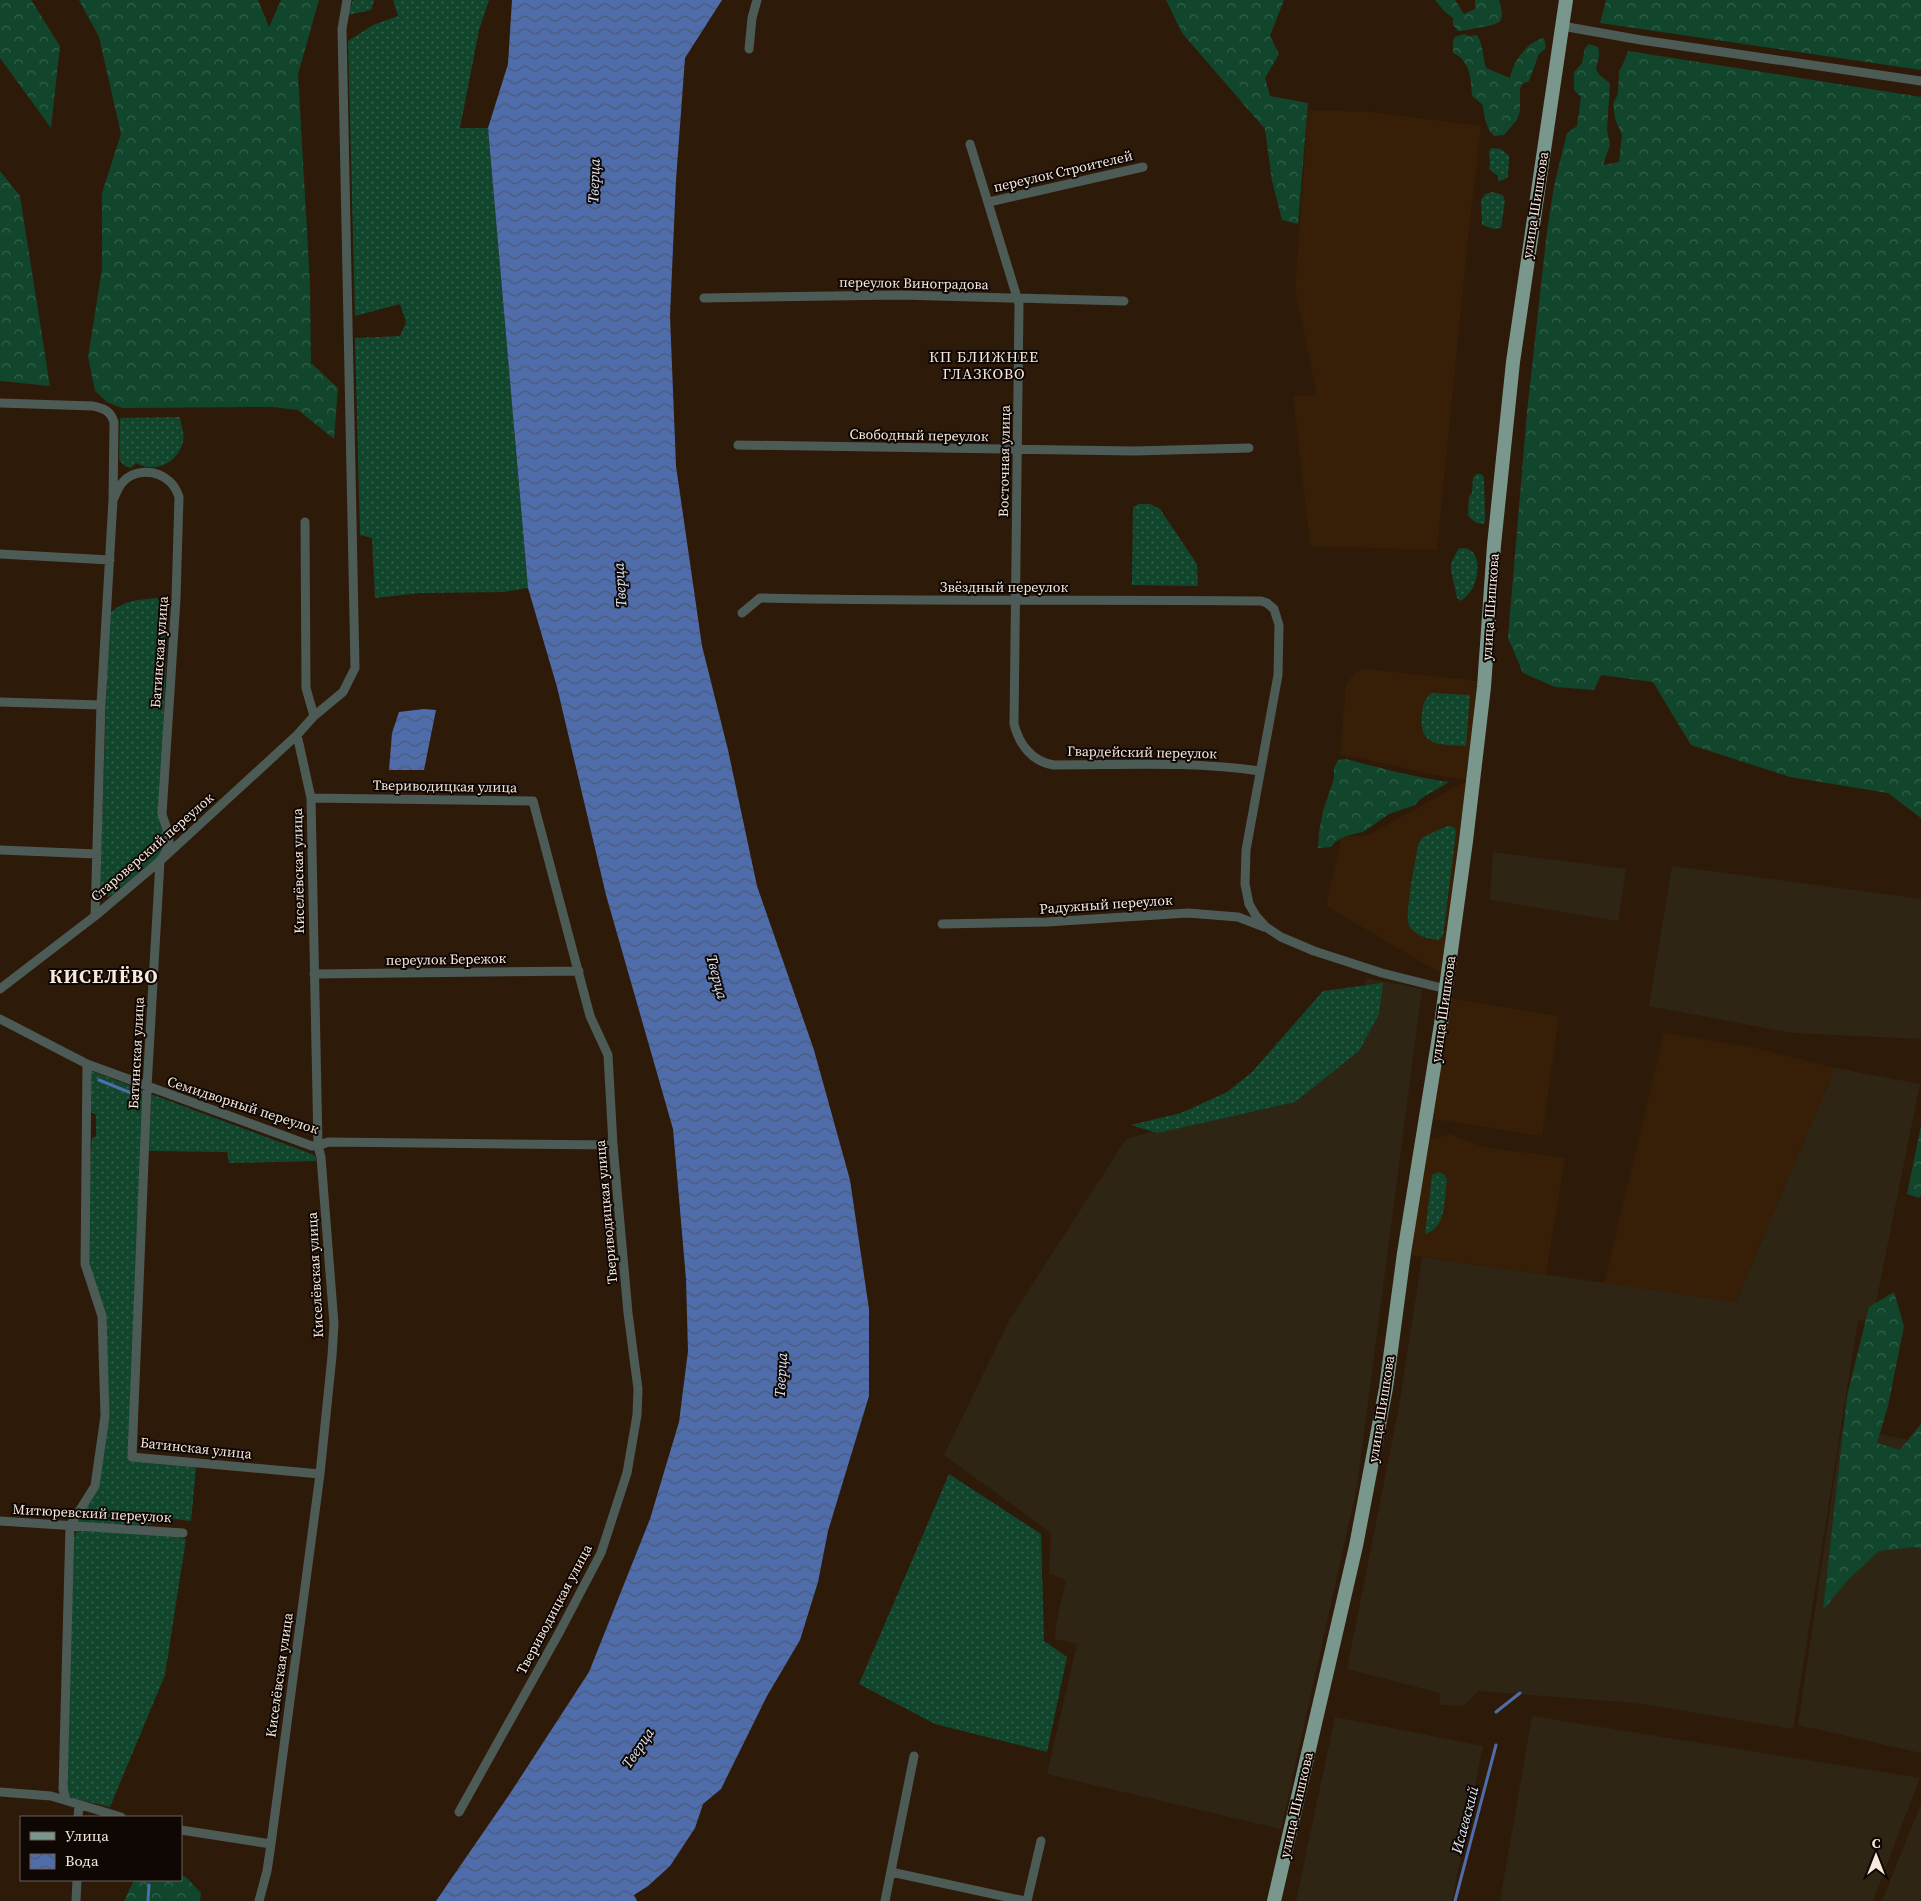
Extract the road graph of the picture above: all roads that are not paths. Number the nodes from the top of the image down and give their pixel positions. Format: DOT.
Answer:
graph roads {
  1 [pos="347,0"];
  2 [pos="757,0"];
  3 [pos="1566,0"];
  4 [pos="1562,26"];
  5 [pos="749,49"];
  6 [pos="1921,81"];
  7 [pos="970,144"];
  8 [pos="1144,167"];
  9 [pos="988,202"];
  10 [pos="704,298"];
  11 [pos="1019,299"];
  12 [pos="1124,301"];
  13 [pos="0,403"];
  14 [pos="738,445"];
  15 [pos="1249,448"];
  16 [pos="1019,450"];
  17 [pos="113,500"];
  18 [pos="305,522"];
  19 [pos="0,554"];
  20 [pos="110,560"];
  21 [pos="1016,599"];
  22 [pos="742,613"];
  23 [pos="0,702"];
  24 [pos="101,705"];
  25 [pos="314,716"];
  26 [pos="297,735"];
  27 [pos="1028,752"];
  28 [pos="1260,771"];
  29 [pos="311,798"];
  30 [pos="0,850"];
  31 [pos="97,854"];
  32 [pos="160,861"];
  33 [pos="95,916"];
  34 [pos="942,924"];
  35 [pos="1270,930"];
  36 [pos="579,971"];
  37 [pos="314,974"];
  38 [pos="0,988"];
  39 [pos="1446,989"];
  40 [pos="0,1019"];
  41 [pos="87,1064"];
  42 [pos="148,1087"];
  43 [pos="613,1145"];
  44 [pos="318,1146"];
  45 [pos="320,1474"];
  46 [pos="0,1522"];
  47 [pos="70,1526"];
  48 [pos="183,1533"];
  49 [pos="914,1756"];
  50 [pos="0,1792"];
  51 [pos="66,1800"];
  52 [pos="79,1804"];
  53 [pos="459,1812"];
  54 [pos="78,1816"];
  55 [pos="118,1816"];
  56 [pos="182,1830"];
  57 [pos="1040,1841"];
  58 [pos="271,1844"];
  59 [pos="891,1872"];
  60 [pos="77,1881"];
  61 [pos="76,1901"];
  62 [pos="259,1901"];
  63 [pos="885,1901"];
  64 [pos="1026,1901"];
  65 [pos="1274,1901"];
  1 -- 25 [label="street, Староверский переулок"];
  2 -- 5 [label="street"];
  3 -- 4 [label="main road, улица Шишкова"];
  4 -- 6 [label="street"];
  4 -- 39 [label="main road, улица Шишкова"];
  7 -- 9 [label="street, Восточная улица"];
  8 -- 9 [label="street, переулок Строителей"];
  9 -- 11 [label="street, Восточная улица"];
  10 -- 11 [label="street, переулок Виноградова"];
  11 -- 12 [label="street, переулок Виноградова"];
  11 -- 16 [label="street, Восточная улица"];
  13 -- 17 [label="street, Батинская улица"];
  14 -- 16 [label="street, Свободный переулок"];
  15 -- 16 [label="street, Свободный переулок"];
  16 -- 21 [label="street, Восточная улица"];
  17 -- 20 [label="street, Батинская улица"];
  17 -- 32 [label="street, Батинская улица"];
  18 -- 25 [label="street"];
  19 -- 20 [label="street"];
  20 -- 24 [label="street, Батинская улица"];
  21 -- 22 [label="street, Звёздный переулок"];
  21 -- 27 [label="street, Восточная улица"];
  21 -- 28 [label="street, Звёздный переулок"];
  23 -- 24 [label="street"];
  24 -- 31 [label="street, Батинская улица"];
  25 -- 26 [label="street, Староверский переулок"];
  26 -- 29 [label="street, Киселёвская улица"];
  26 -- 32 [label="street, Староверский переулок"];
  27 -- 28 [label="street, Гвардейский переулок"];
  28 -- 35 [label="street"];
  29 -- 36 [label="street, Твериводицкая улица"];
  29 -- 37 [label="street, Киселёвская улица"];
  30 -- 31 [label="street"];
  31 -- 33 [label="street, Батинская улица"];
  32 -- 33 [label="street, Староверский переулок"];
  32 -- 42 [label="street, Батинская улица"];
  33 -- 38 [label="street, Староверский переулок"];
  34 -- 35 [label="street, Радужный переулок"];
  35 -- 39 [label="street, Радужный переулок"];
  36 -- 37 [label="street, переулок Бережок"];
  36 -- 43 [label="street, Твериводицкая улица"];
  37 -- 44 [label="street, Киселёвская улица"];
  39 -- 65 [label="main road, улица Шишкова"];
  40 -- 41 [label="street, Семидворный переулок"];
  41 -- 42 [label="street, Семидворный переулок"];
  41 -- 47 [label="street"];
  42 -- 44 [label="street, Семидворный переулок"];
  42 -- 45 [label="street, Батинская улица"];
  43 -- 44 [label="street, Семидворный переулок"];
  43 -- 53 [label="street, Твериводицкая улица"];
  44 -- 45 [label="street, Киселёвская улица"];
  45 -- 58 [label="street, Киселёвская улица"];
  46 -- 47 [label="street, Митюревский переулок"];
  47 -- 48 [label="street, Митюревский переулок"];
  47 -- 51 [label="street"];
  49 -- 59 [label="street"];
  50 -- 51 [label="street"];
  51 -- 52 [label="street"];
  52 -- 54 [label="street"];
  52 -- 55 [label="street"];
  56 -- 58 [label="street"];
  57 -- 64 [label="street"];
  58 -- 62 [label="street, Киселёвская улица"];
  59 -- 63 [label="street"];
  59 -- 64 [label="street"];
  60 -- 61 [label="street"];
}
